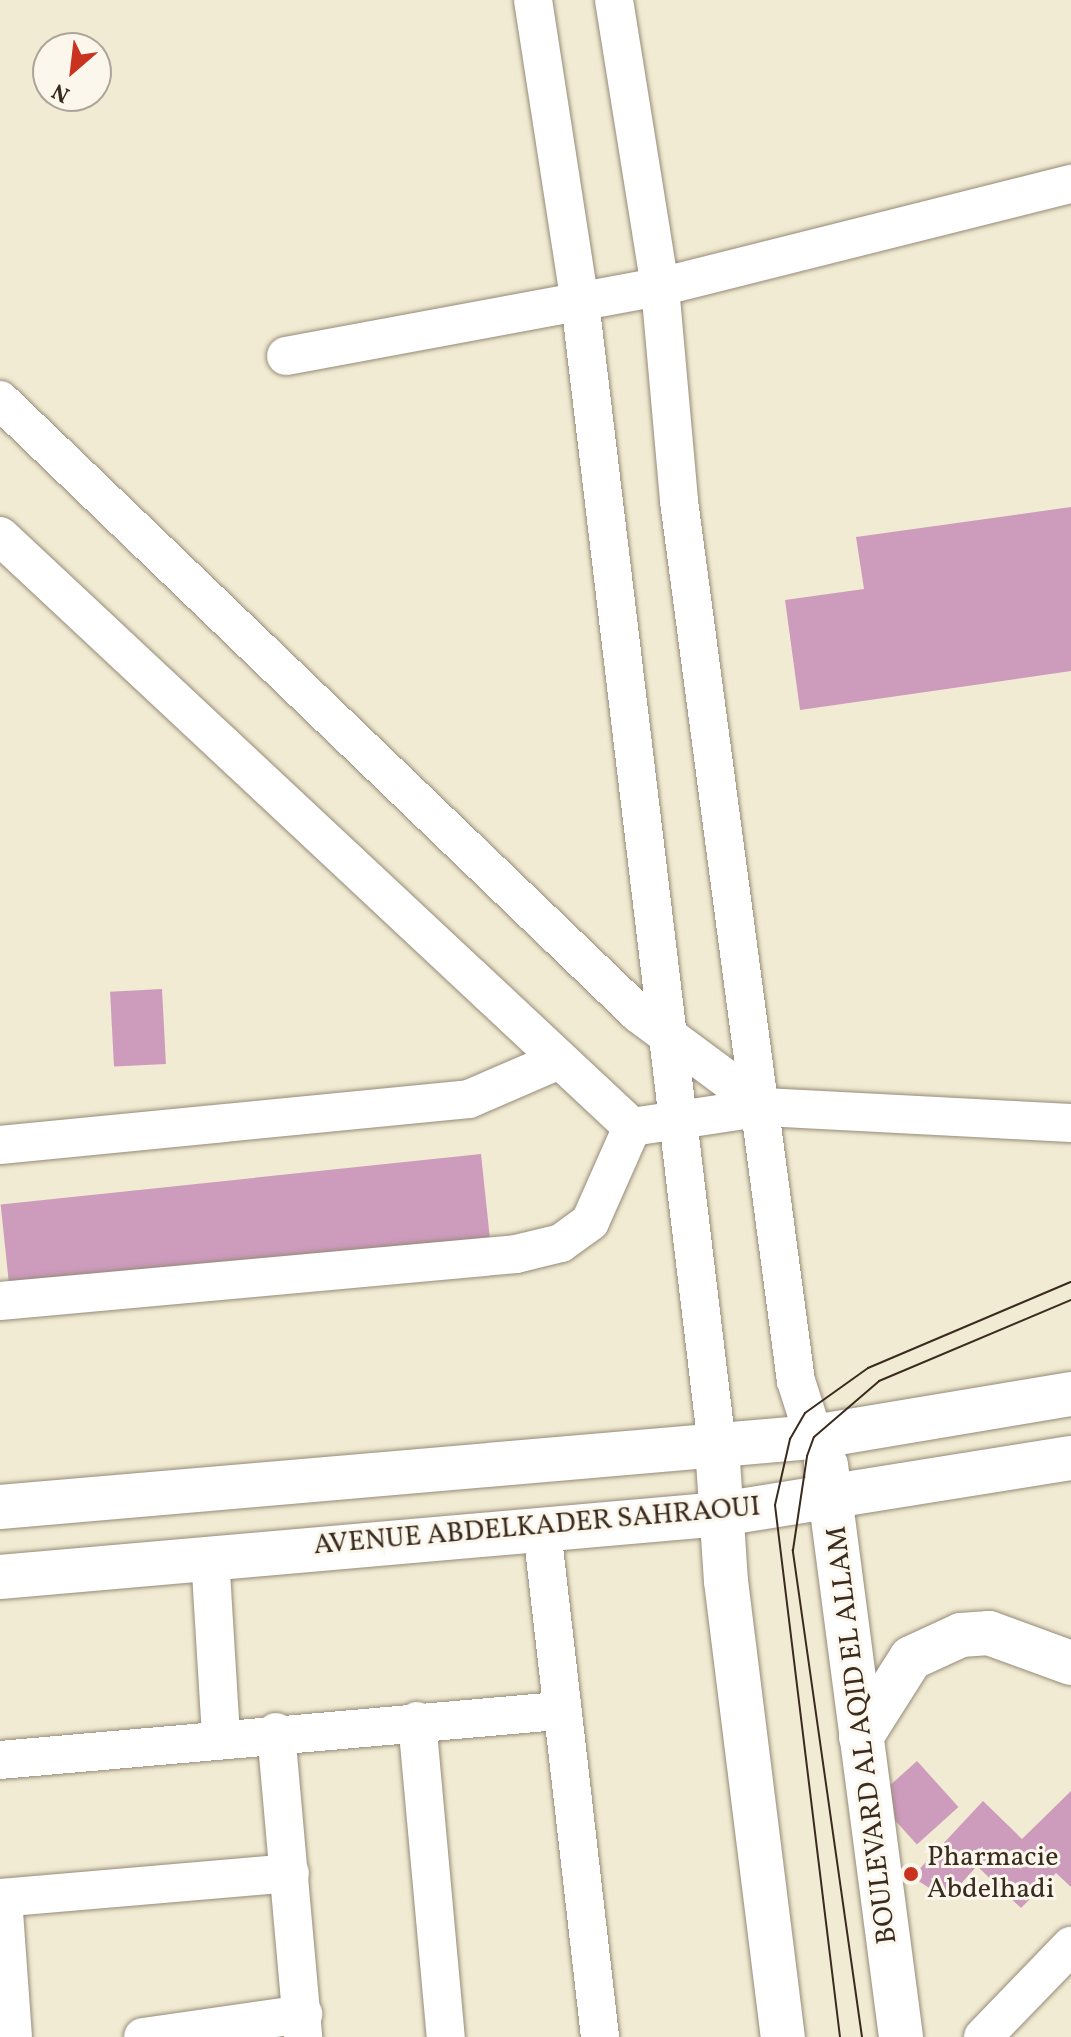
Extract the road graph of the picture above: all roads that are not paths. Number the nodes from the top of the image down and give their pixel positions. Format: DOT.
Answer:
graph roads {
  1 [pos="533,0"];
  2 [pos="614,0"];
  3 [pos="1071,184"];
  4 [pos="660,287"];
  5 [pos="580,302"];
  6 [pos="286,356"];
  7 [pos="0,400"];
  8 [pos="0,536"];
  9 [pos="670,1039"];
  10 [pos="559,1060"];
  11 [pos="764,1107"];
  12 [pos="678,1121"];
  13 [pos="1071,1123"];
  14 [pos="632,1127"];
  15 [pos="0,1145"];
  16 [pos="0,1301"];
  17 [pos="1071,1394"];
  18 [pos="814,1437"];
  19 [pos="717,1446"];
  20 [pos="1071,1458"];
  21 [pos="833,1493"];
  22 [pos="0,1507"];
  23 [pos="721,1514"];
  24 [pos="542,1530"];
  25 [pos="210,1556"];
  26 [pos="0,1577"];
  27 [pos="1071,1663"];
  28 [pos="558,1711"];
  29 [pos="417,1721"];
  30 [pos="276,1732"];
  31 [pos="221,1736"];
  32 [pos="861,1737"];
  33 [pos="0,1760"];
  34 [pos="290,1873"];
  35 [pos="2,1898"];
  36 [pos="1071,1946"];
  37 [pos="303,2026"];
  38 [pos="13,2037"];
  39 [pos="143,2037"];
  40 [pos="446,2037"];
  41 [pos="600,2037"];
  42 [pos="783,2037"];
  43 [pos="901,2037"];
  44 [pos="983,2037"];
  1 -- 5 [label="street"];
  2 -- 4 [label="street"];
  3 -- 4 [label="street"];
  4 -- 5 [label="street"];
  4 -- 11 [label="street"];
  5 -- 6 [label="street"];
  5 -- 9 [label="street"];
  7 -- 9 [label="street"];
  8 -- 10 [label="street"];
  9 -- 11 [label="street"];
  9 -- 12 [label="street"];
  10 -- 14 [label="street"];
  10 -- 15 [label="street"];
  11 -- 12 [label="street"];
  11 -- 13 [label="street"];
  11 -- 18 [label="street"];
  12 -- 14 [label="street"];
  12 -- 19 [label="street"];
  14 -- 16 [label="street"];
  17 -- 18 [label="main road"];
  18 -- 19 [label="main road"];
  18 -- 21 [label="main road, BOULEVARD AL AQID EL ALLAM"];
  19 -- 22 [label="main road"];
  19 -- 23 [label="main road"];
  20 -- 21 [label="main road, AVENUE ABDELKADER SAHRAOUI"];
  21 -- 23 [label="main road, AVENUE ABDELKADER SAHRAOUI"];
  21 -- 32 [label="main road, BOULEVARD AL AQID EL ALLAM"];
  23 -- 24 [label="main road, AVENUE ABDELKADER SAHRAOUI"];
  23 -- 42 [label="main road"];
  24 -- 25 [label="main road, AVENUE ABDELKADER SAHRAOUI"];
  24 -- 28 [label="street"];
  25 -- 26 [label="main road, AVENUE ABDELKADER SAHRAOUI"];
  25 -- 31 [label="street"];
  27 -- 32 [label="main road"];
  28 -- 29 [label="street"];
  28 -- 41 [label="street"];
  29 -- 30 [label="street"];
  29 -- 40 [label="street"];
  30 -- 31 [label="street"];
  30 -- 34 [label="street"];
  31 -- 33 [label="street"];
  32 -- 43 [label="main road, BOULEVARD AL AQID EL ALLAM"];
  34 -- 35 [label="street"];
  34 -- 37 [label="street"];
  35 -- 38 [label="street"];
  36 -- 44 [label="street"];
  37 -- 39 [label="street"];
}
